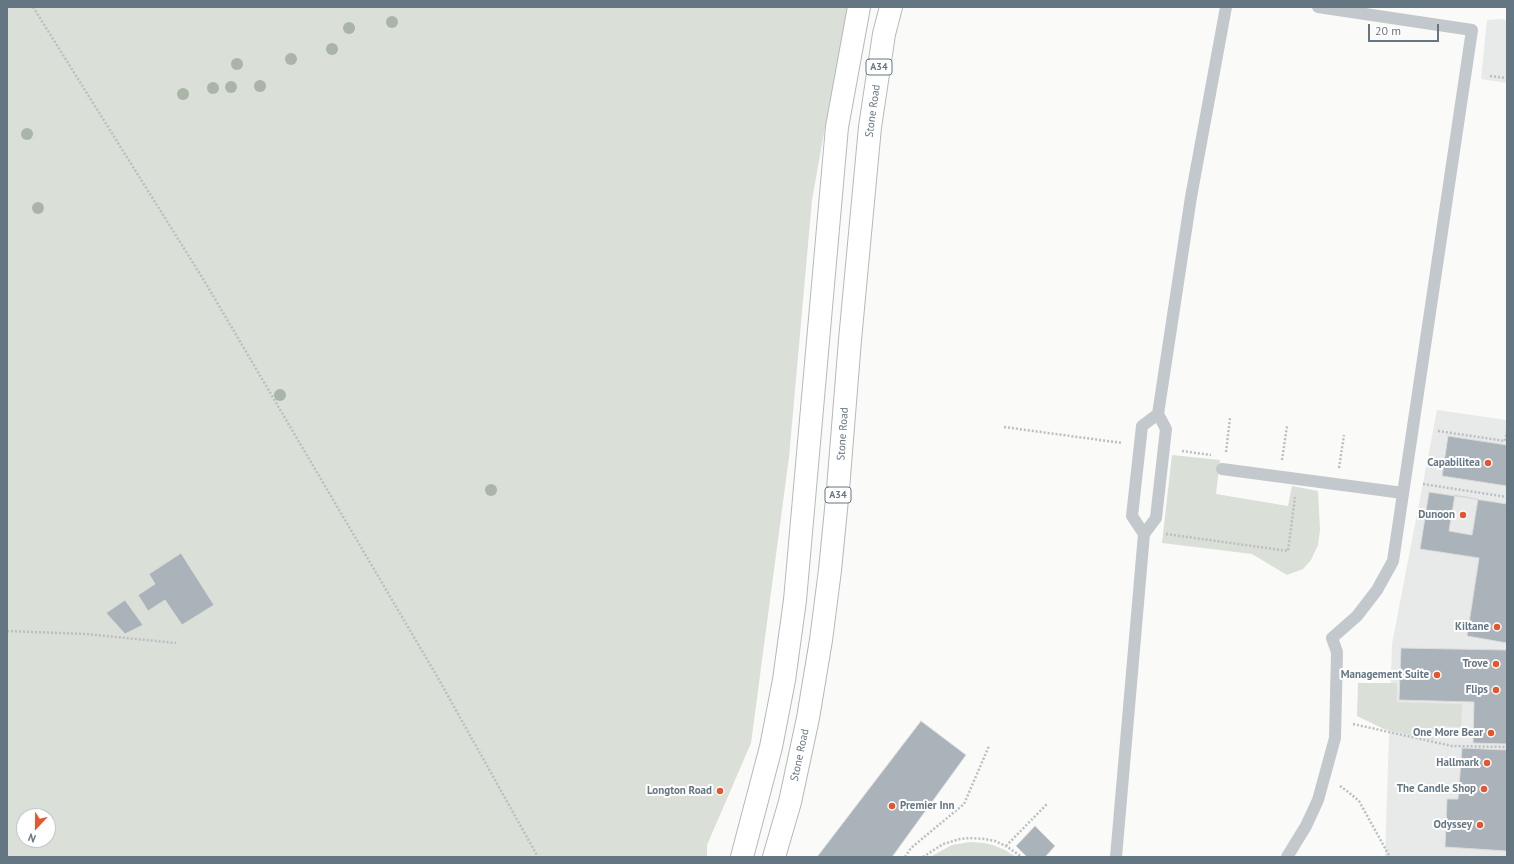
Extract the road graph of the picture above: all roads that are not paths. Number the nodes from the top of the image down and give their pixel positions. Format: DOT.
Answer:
graph roads {
  1 [pos="858,7"];
  2 [pos="891,7"];
  3 [pos="1226,7"];
  4 [pos="1318,7"];
  5 [pos="1158,414"];
  6 [pos="1222,469"];
  7 [pos="1403,493"];
  8 [pos="1144,534"];
  9 [pos="742,857"];
  10 [pos="774,857"];
  11 [pos="1116,857"];
  12 [pos="1287,857"];
  1 -- 9 [label="highway"];
  2 -- 10 [label="highway, Stone Road / A34"];
  3 -- 5 [label="lane"];
  4 -- 7 [label="lane"];
  5 -- 8 [label="lane"];
  5 -- 8 [label="lane"];
  6 -- 7 [label="lane"];
  7 -- 12 [label="lane"];
  8 -- 11 [label="lane"];
}
